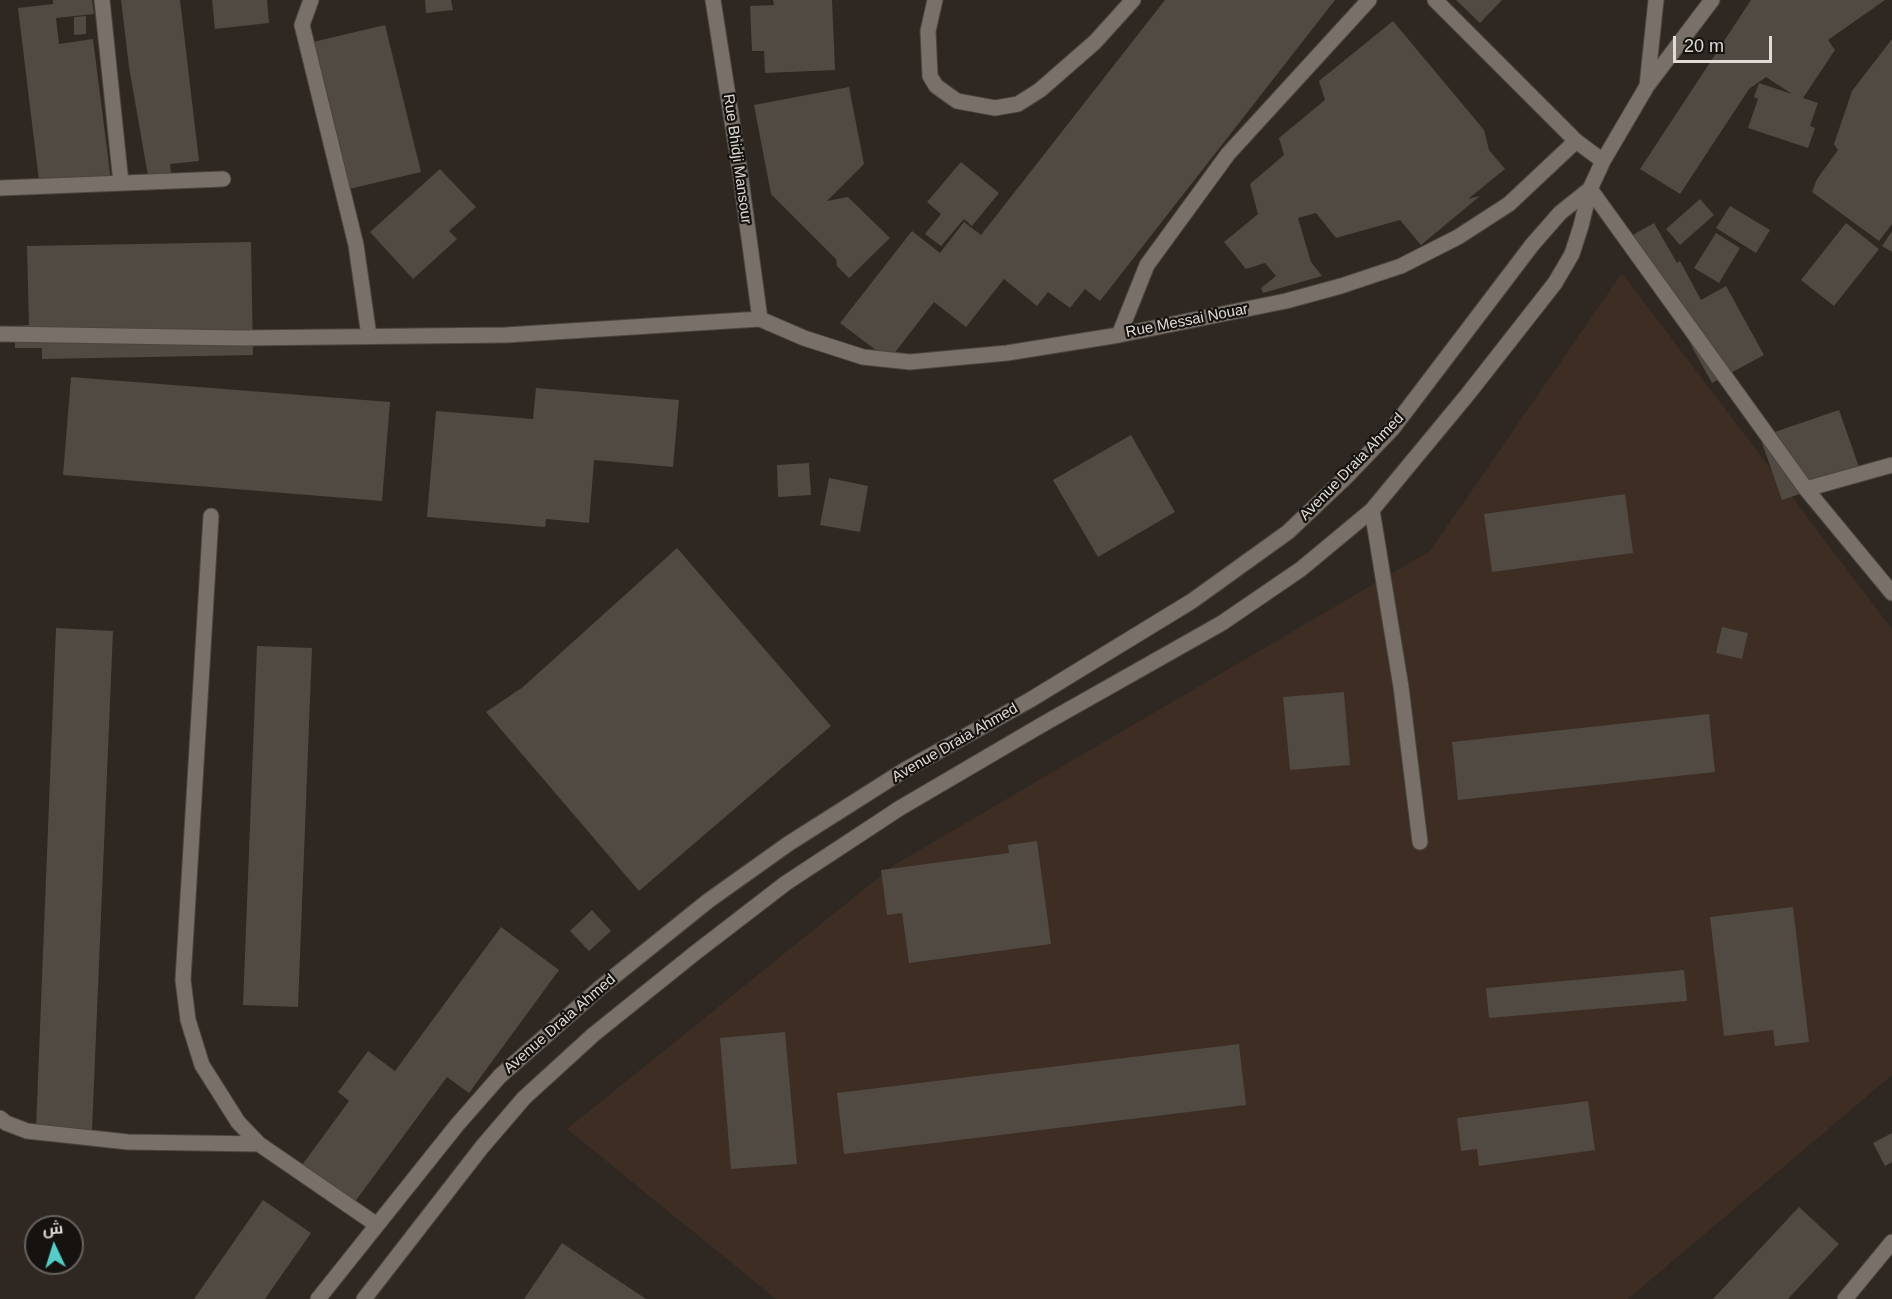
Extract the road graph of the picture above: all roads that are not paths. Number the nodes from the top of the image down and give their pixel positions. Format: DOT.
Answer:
graph roads {
  1 [pos="102,0"];
  2 [pos="311,0"];
  3 [pos="713,0"];
  4 [pos="935,0"];
  5 [pos="1132,0"];
  6 [pos="1370,0"];
  7 [pos="1435,0"];
  8 [pos="1656,0"];
  9 [pos="1712,0"];
  10 [pos="1647,86"];
  11 [pos="1576,141"];
  12 [pos="1603,161"];
  13 [pos="223,179"];
  14 [pos="121,183"];
  15 [pos="0,188"];
  16 [pos="1590,189"];
  17 [pos="760,318"];
  18 [pos="0,334"];
  19 [pos="1119,335"];
  20 [pos="369,336"];
  21 [pos="1892,465"];
  22 [pos="1806,489"];
  23 [pos="1372,510"];
  24 [pos="211,516"];
  25 [pos="1892,593"];
  26 [pos="1030,700"];
  27 [pos="1045,723"];
  28 [pos="1420,842"];
  29 [pos="0,1118"];
  30 [pos="259,1144"];
  31 [pos="378,1225"];
  32 [pos="1892,1242"];
  33 [pos="318,1299"];
  34 [pos="364,1299"];
  35 [pos="1845,1299"];
  1 -- 14 [label="street"];
  2 -- 20 [label="street"];
  3 -- 17 [label="street, Rue Bhidji Mansour"];
  4 -- 5 [label="street"];
  6 -- 19 [label="street"];
  7 -- 11 [label="street"];
  8 -- 10 [label="street"];
  9 -- 10 [label="street, Avenue Draia Ahmed"];
  10 -- 12 [label="street, Avenue Draia Ahmed"];
  11 -- 12 [label="street"];
  11 -- 19 [label="street, Rue Messai Nouar"];
  12 -- 16 [label="street, Avenue Draia Ahmed"];
  13 -- 14 [label="street"];
  14 -- 15 [label="street"];
  16 -- 22 [label="street"];
  16 -- 23 [label="street, Avenue Draia Ahmed"];
  16 -- 26 [label="street, Avenue Draia Ahmed"];
  17 -- 19 [label="street, Rue Messai Nouar"];
  17 -- 20 [label="street"];
  18 -- 20 [label="street"];
  21 -- 22 [label="street"];
  22 -- 25 [label="street"];
  23 -- 27 [label="street, Avenue Draia Ahmed"];
  23 -- 28 [label="street"];
  24 -- 30 [label="street"];
  26 -- 27 [label="street"];
  26 -- 31 [label="street, Avenue Draia Ahmed"];
  27 -- 34 [label="street, Avenue Draia Ahmed"];
  29 -- 30 [label="street"];
  30 -- 31 [label="street"];
  31 -- 33 [label="street, Avenue Draia Ahmed"];
  32 -- 35 [label="street"];
}
